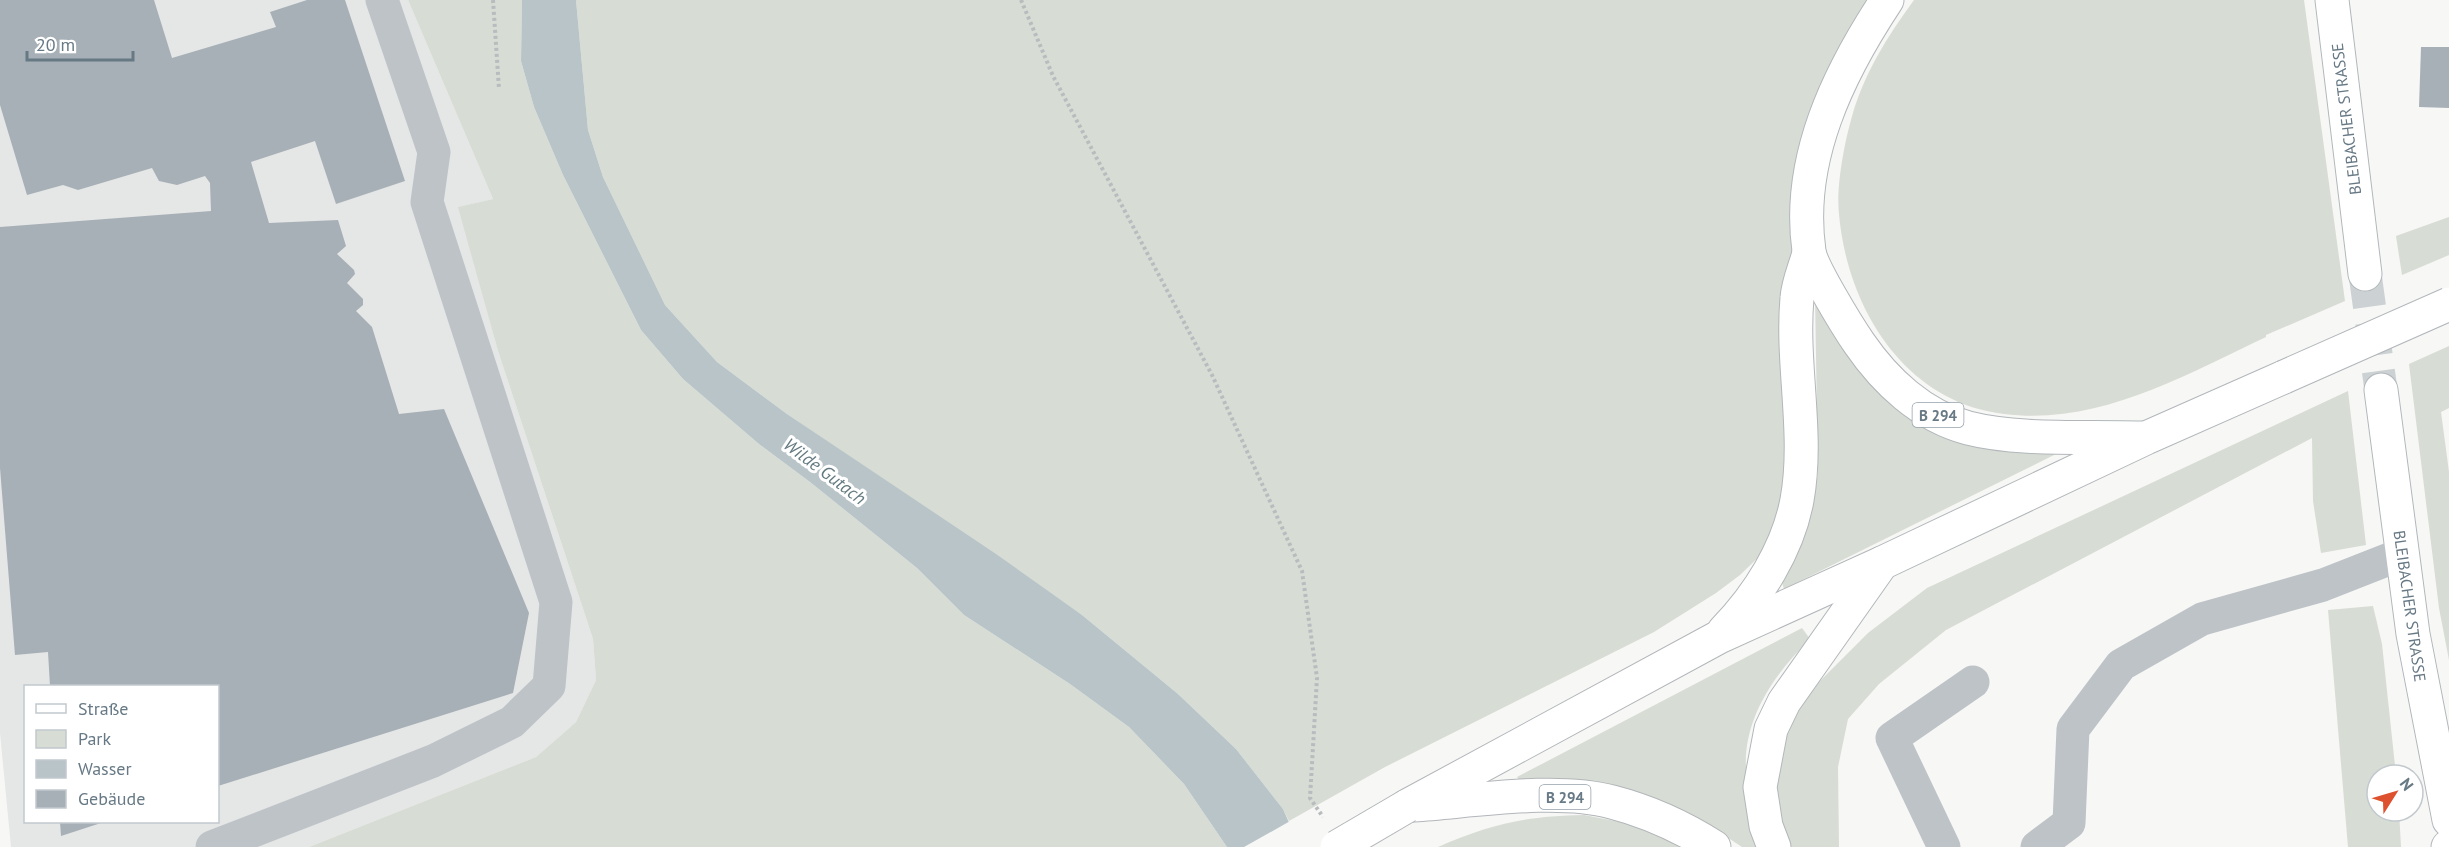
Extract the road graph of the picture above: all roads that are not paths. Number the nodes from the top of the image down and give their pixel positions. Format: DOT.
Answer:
graph roads {
  1 [pos="382,0"];
  2 [pos="1887,0"];
  3 [pos="2332,0"];
  4 [pos="1809,254"];
  5 [pos="2365,274"];
  6 [pos="2449,304"];
  7 [pos="2381,390"];
  8 [pos="2146,438"];
  9 [pos="2402,554"];
  10 [pos="1882,563"];
  11 [pos="1719,637"];
  12 [pos="1973,682"];
  13 [pos="1407,806"];
  14 [pos="2449,820"];
  15 [pos="212,847"];
  16 [pos="1337,847"];
  17 [pos="1714,847"];
  18 [pos="1774,847"];
  19 [pos="1944,847"];
  20 [pos="2037,847"];
  1 -- 15 [label="lane"];
  2 -- 4 [label="main road, B 294"];
  3 -- 5 [label="main road, BLEIBACHER STRASSE"];
  4 -- 8 [label="main road, B 294"];
  4 -- 11 [label="main road, B 294"];
  6 -- 8 [label="main road, B 294, bridge"];
  7 -- 9 [label="main road, BLEIBACHER STRASSE"];
  8 -- 10 [label="main road, B 294"];
  9 -- 14 [label="main road, BLEIBACHER STRASSE"];
  9 -- 20 [label="lane"];
  10 -- 11 [label="main road, B 294"];
  10 -- 18 [label="main road, B 294"];
  11 -- 13 [label="main road, B 294"];
  12 -- 19 [label="lane"];
  13 -- 16 [label="main road, B 294, bridge"];
  13 -- 17 [label="main road, B 294"];
}
